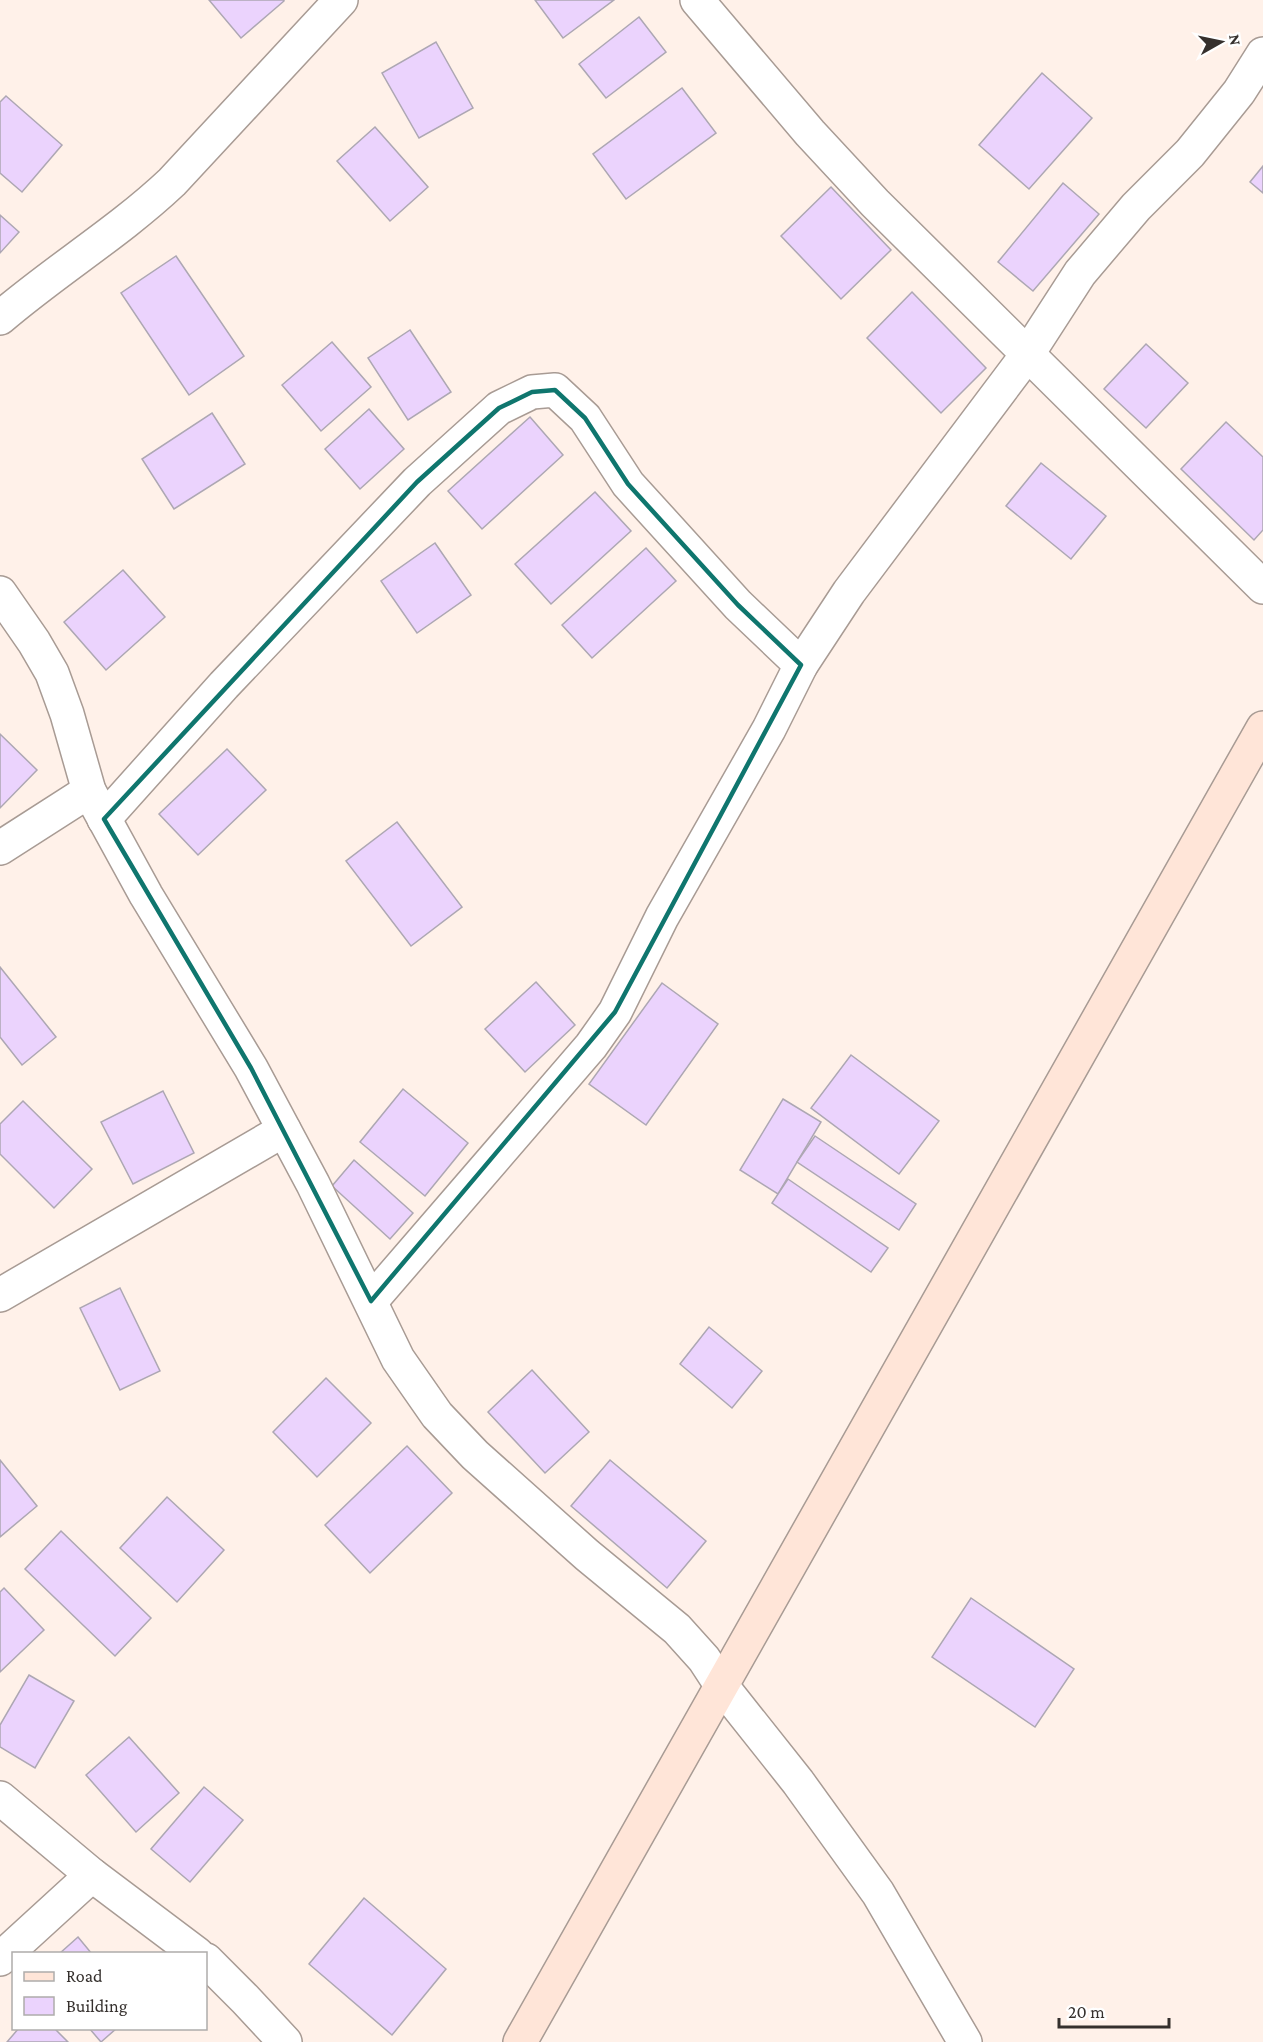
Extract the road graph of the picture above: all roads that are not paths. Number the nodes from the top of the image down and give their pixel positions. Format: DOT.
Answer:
graph roads {
  1 [pos="341,0"];
  2 [pos="698,0"];
  3 [pos="1263,54"];
  4 [pos="0,318"];
  5 [pos="1027,355"];
  6 [pos="1263,587"];
  7 [pos="0,593"];
  8 [pos="801,665"];
  9 [pos="1263,728"];
  10 [pos="97,805"];
  11 [pos="0,848"];
  12 [pos="284,1130"];
  13 [pos="0,1295"];
  14 [pos="371,1301"];
  15 [pos="721,1685"];
  16 [pos="0,1798"];
  17 [pos="92,1875"];
  18 [pos="196,1952"];
  19 [pos="0,1959"];
  20 [pos="207,1961"];
  21 [pos="285,2042"];
  22 [pos="520,2042"];
  23 [pos="965,2042"];
  1 -- 4 [label="street"];
  2 -- 5 [label="street"];
  3 -- 5 [label="street"];
  5 -- 6 [label="street"];
  5 -- 8 [label="street"];
  7 -- 10 [label="street"];
  8 -- 10 [label="street"];
  8 -- 14 [label="street"];
  9 -- 15 [label="street"];
  10 -- 11 [label="street"];
  10 -- 12 [label="street"];
  12 -- 13 [label="street"];
  12 -- 14 [label="street"];
  14 -- 15 [label="street"];
  15 -- 22 [label="street"];
  15 -- 23 [label="street"];
  16 -- 17 [label="street"];
  17 -- 18 [label="street"];
  17 -- 19 [label="street"];
  20 -- 21 [label="street"];
}
